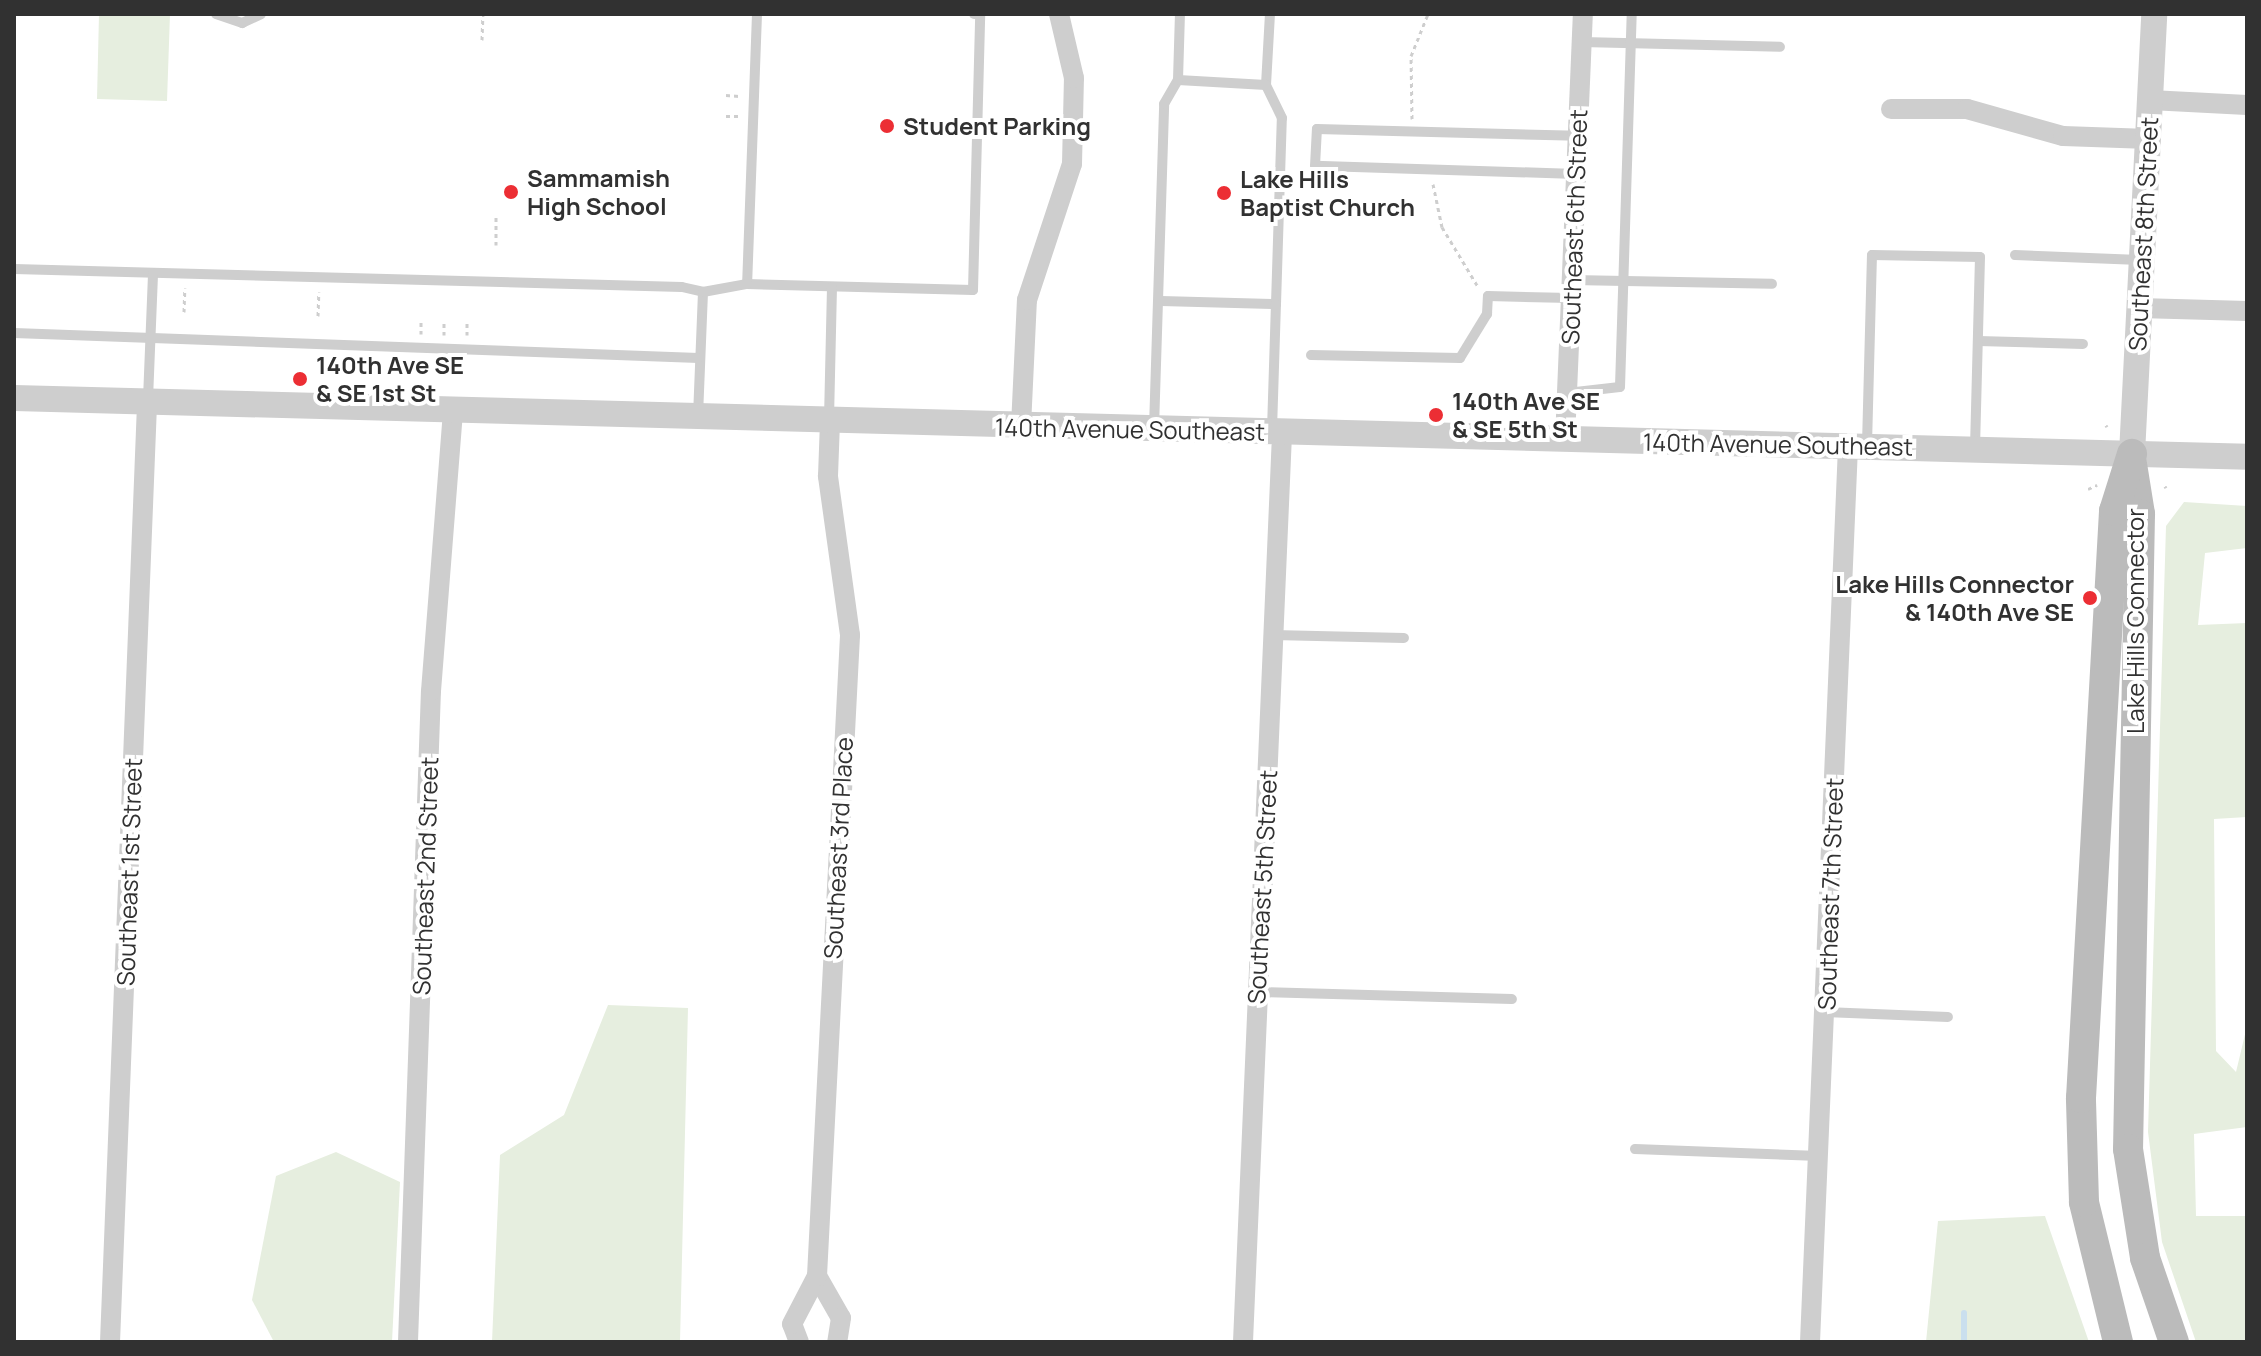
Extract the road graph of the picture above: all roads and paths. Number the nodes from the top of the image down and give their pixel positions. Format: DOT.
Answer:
graph roads {
  1 [pos="216,14"];
  2 [pos="261,14"];
  3 [pos="483,14"];
  4 [pos="757,14"];
  5 [pos="974,14"];
  6 [pos="1059,14"];
  7 [pos="1180,14"];
  8 [pos="1270,14"];
  9 [pos="1428,14"];
  10 [pos="1583,14"];
  11 [pos="1632,14"];
  12 [pos="2154,14"];
  13 [pos="482,40"];
  14 [pos="1582,42"];
  15 [pos="1631,43"];
  16 [pos="1780,47"];
  17 [pos="1178,80"];
  18 [pos="1266,85"];
  19 [pos="726,95"];
  20 [pos="742,96"];
  21 [pos="2150,100"];
  22 [pos="2247,105"];
  23 [pos="1891,109"];
  24 [pos="726,116"];
  25 [pos="741,116"];
  26 [pos="1412,131"];
  27 [pos="1577,136"];
  28 [pos="2149,139"];
  29 [pos="1434,170"];
  30 [pos="1576,174"];
  31 [pos="496,214"];
  32 [pos="496,245"];
  33 [pos="2015,255"];
  34 [pos="2141,260"];
  35 [pos="14,269"];
  36 [pos="153,273"];
  37 [pos="1623,280"];
  38 [pos="185,284"];
  39 [pos="747,284"];
  40 [pos="1772,284"];
  41 [pos="832,287"];
  42 [pos="319,288"];
  43 [pos="1571,289"];
  44 [pos="703,292"];
  45 [pos="1488,296"];
  46 [pos="1161,301"];
  47 [pos="1276,304"];
  48 [pos="2139,308"];
  49 [pos="2247,311"];
  50 [pos="184,312"];
  51 [pos="318,316"];
  52 [pos="421,322"];
  53 [pos="444,322"];
  54 [pos="467,323"];
  55 [pos="14,333"];
  56 [pos="421,338"];
  57 [pos="152,339"];
  58 [pos="444,339"];
  59 [pos="467,340"];
  60 [pos="1978,341"];
  61 [pos="2083,344"];
  62 [pos="1311,355"];
  63 [pos="699,358"];
  64 [pos="1567,393"];
  65 [pos="14,398"];
  66 [pos="147,403"];
  67 [pos="453,411"];
  68 [pos="698,418"];
  69 [pos="830,421"];
  70 [pos="1021,426"];
  71 [pos="1154,430"];
  72 [pos="1277,433"];
  73 [pos="1565,440"];
  74 [pos="1857,446"];
  75 [pos="1975,449"];
  76 [pos="2132,454"];
  77 [pos="2247,457"];
  78 [pos="2097,485"];
  79 [pos="2088,489"];
  80 [pos="1273,635"];
  81 [pos="1404,638"];
  82 [pos="1257,992"];
  83 [pos="1512,999"];
  84 [pos="1825,1012"];
  85 [pos="1948,1017"];
  86 [pos="1635,1149"];
  87 [pos="1819,1156"];
  88 [pos="817,1276"];
  89 [pos="110,1342"];
  90 [pos="408,1342"];
  91 [pos="799,1342"];
  92 [pos="837,1342"];
  93 [pos="1243,1342"];
  94 [pos="1810,1342"];
  95 [pos="2118,1342"];
  96 [pos="2174,1342"];
  1 -- 2 [label="lane"];
  3 -- 13 [label="path"];
  4 -- 39 [label="lane"];
  5 -- 41 [label="lane"];
  6 -- 70 [label="street"];
  7 -- 17 [label="lane"];
  8 -- 18 [label="lane"];
  9 -- 26 [label="path"];
  10 -- 14 [label="street, Southeast 6th Street"];
  11 -- 15 [label="lane"];
  12 -- 21 [label="street, Southeast 8th Street"];
  14 -- 15 [label="lane"];
  14 -- 27 [label="street, Southeast 6th Street"];
  15 -- 16 [label="lane"];
  15 -- 37 [label="lane"];
  17 -- 18 [label="lane"];
  17 -- 46 [label="lane"];
  18 -- 47 [label="lane"];
  19 -- 20 [label="path"];
  21 -- 22 [label="street"];
  21 -- 28 [label="street, Southeast 8th Street"];
  23 -- 28 [label="street"];
  24 -- 25 [label="path"];
  26 -- 27 [label="lane"];
  26 -- 29 [label="lane"];
  27 -- 30 [label="street, Southeast 6th Street"];
  28 -- 34 [label="street, Southeast 8th Street"];
  29 -- 30 [label="lane"];
  29 -- 45 [label="path"];
  30 -- 43 [label="street, Southeast 6th Street"];
  31 -- 32 [label="path"];
  33 -- 34 [label="lane"];
  34 -- 48 [label="street, Southeast 8th Street"];
  35 -- 36 [label="lane"];
  36 -- 44 [label="lane"];
  36 -- 57 [label="lane"];
  37 -- 40 [label="lane"];
  37 -- 43 [label="lane"];
  37 -- 64 [label="lane"];
  38 -- 50 [label="path"];
  39 -- 41 [label="lane"];
  39 -- 44 [label="lane"];
  41 -- 69 [label="lane"];
  42 -- 51 [label="path"];
  43 -- 45 [label="lane"];
  43 -- 64 [label="street, Southeast 6th Street"];
  44 -- 63 [label="lane"];
  45 -- 62 [label="lane"];
  46 -- 47 [label="lane"];
  46 -- 71 [label="lane"];
  47 -- 72 [label="lane"];
  48 -- 49 [label="street"];
  48 -- 76 [label="street, Southeast 8th Street"];
  52 -- 56 [label="path"];
  53 -- 58 [label="path"];
  54 -- 59 [label="path"];
  55 -- 57 [label="lane"];
  57 -- 63 [label="lane"];
  57 -- 66 [label="lane"];
  60 -- 61 [label="lane"];
  60 -- 74 [label="lane"];
  60 -- 75 [label="lane"];
  63 -- 68 [label="lane"];
  64 -- 73 [label="street, Southeast 6th Street"];
  65 -- 66 [label="street, 140th Avenue Southeast"];
  66 -- 67 [label="street, 140th Avenue Southeast"];
  66 -- 89 [label="street, Southeast 1st Street"];
  67 -- 68 [label="street, 140th Avenue Southeast"];
  67 -- 90 [label="street, Southeast 2nd Street"];
  68 -- 69 [label="street, 140th Avenue Southeast"];
  69 -- 70 [label="street, 140th Avenue Southeast"];
  69 -- 88 [label="street, Southeast 3rd Place"];
  70 -- 71 [label="street, 140th Avenue Southeast"];
  71 -- 72 [label="street, 140th Avenue Southeast"];
  72 -- 73 [label="street, 140th Avenue Southeast"];
  72 -- 80 [label="street, Southeast 5th Street"];
  73 -- 74 [label="street, 140th Avenue Southeast"];
  74 -- 75 [label="street, 140th Avenue Southeast"];
  74 -- 84 [label="street, Southeast 7th Street"];
  75 -- 76 [label="street, 140th Avenue Southeast"];
  76 -- 77 [label="street, 140th Avenue Southeast"];
  76 -- 95 [label="main road, Lake Hills Connector"];
  76 -- 96 [label="main road, Lake Hills Connector"];
  78 -- 79 [label="path"];
  80 -- 81 [label="lane"];
  80 -- 82 [label="street, Southeast 5th Street"];
  82 -- 83 [label="lane"];
  82 -- 93 [label="street, Southeast 5th Street"];
  84 -- 85 [label="lane"];
  84 -- 87 [label="street, Southeast 7th Street"];
  86 -- 87 [label="lane"];
  87 -- 94 [label="street, Southeast 7th Street"];
  88 -- 91 [label="street, Southeast 3rd Place"];
  88 -- 92 [label="street"];
}
